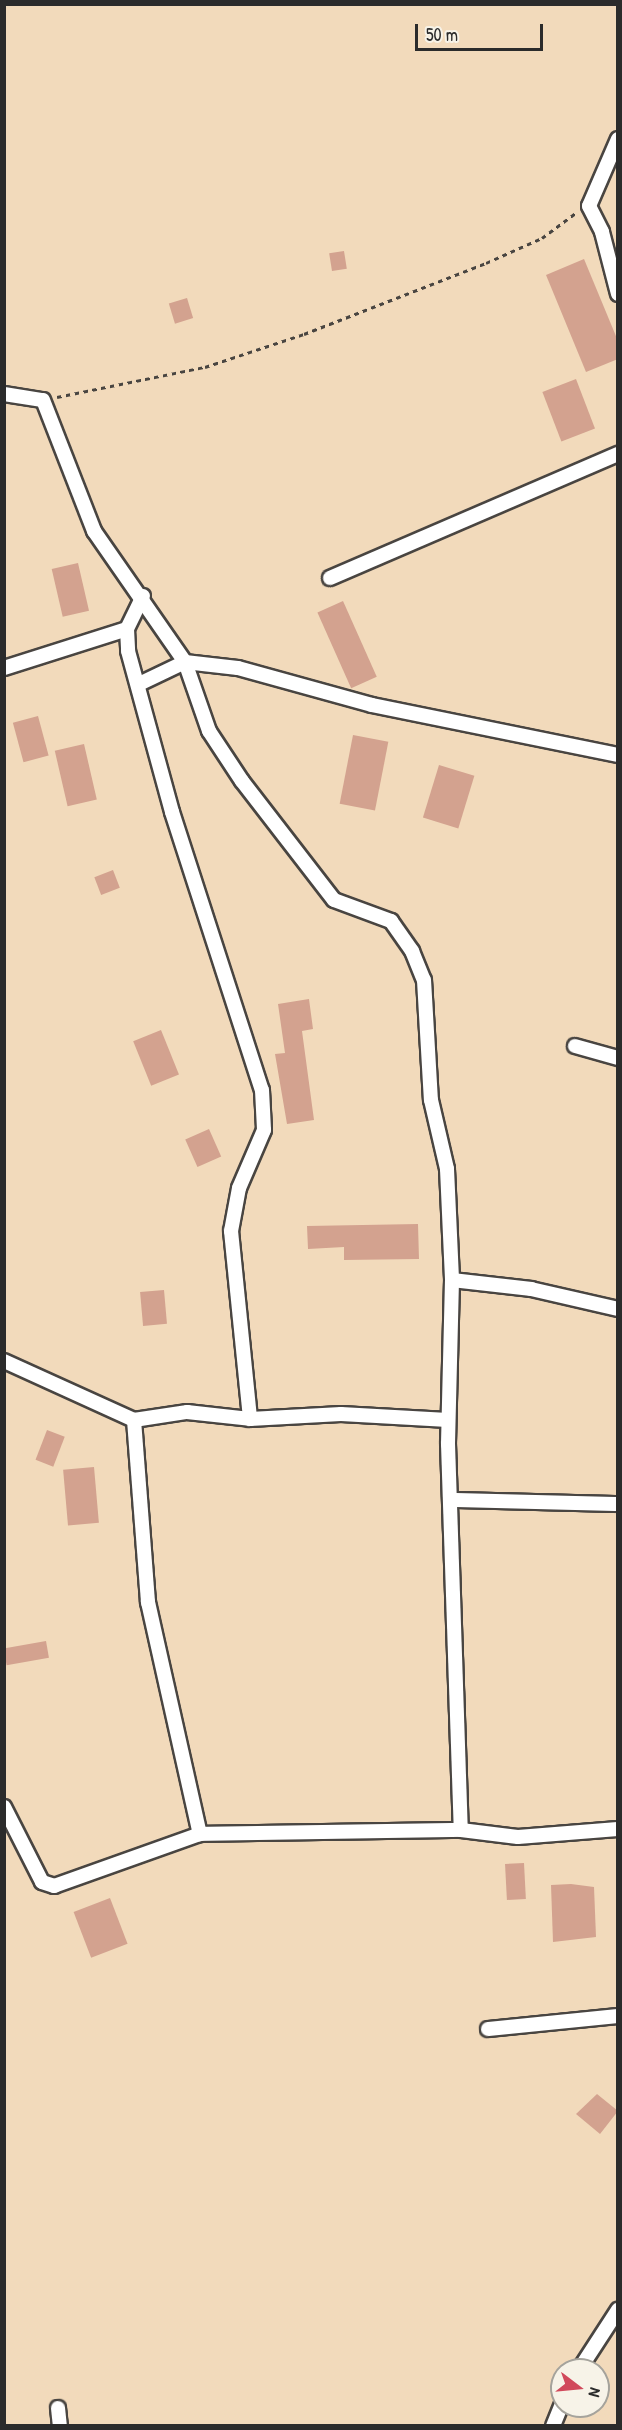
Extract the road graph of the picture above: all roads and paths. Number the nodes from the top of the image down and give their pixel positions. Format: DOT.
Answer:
graph roads {
  1 [pos="618,140"];
  2 [pos="589,206"];
  3 [pos="618,294"];
  4 [pos="4,394"];
  5 [pos="43,400"];
  6 [pos="618,454"];
  7 [pos="330,578"];
  8 [pos="143,596"];
  9 [pos="127,629"];
  10 [pos="185,662"];
  11 [pos="4,668"];
  12 [pos="139,684"];
  13 [pos="618,755"];
  14 [pos="575,1046"];
  15 [pos="618,1058"];
  16 [pos="452,1280"];
  17 [pos="618,1309"];
  18 [pos="4,1361"];
  19 [pos="250,1419"];
  20 [pos="134,1420"];
  21 [pos="448,1420"];
  22 [pos="453,1500"];
  23 [pos="618,1504"];
  24 [pos="4,1807"];
  25 [pos="618,1829"];
  26 [pos="461,1830"];
  27 [pos="200,1834"];
  28 [pos="618,2016"];
  29 [pos="488,2029"];
  30 [pos="618,2310"];
  31 [pos="587,2358"];
  32 [pos="58,2408"];
  33 [pos="60,2426"];
  1 -- 2 [label="street"];
  2 -- 3 [label="street"];
  2 -- 5 [label="path"];
  4 -- 5 [label="street"];
  5 -- 8 [label="street"];
  6 -- 7 [label="street"];
  8 -- 9 [label="street"];
  8 -- 10 [label="street"];
  9 -- 11 [label="street"];
  9 -- 12 [label="street"];
  10 -- 12 [label="street"];
  10 -- 13 [label="street"];
  10 -- 16 [label="street"];
  12 -- 19 [label="street"];
  14 -- 15 [label="street"];
  16 -- 17 [label="street"];
  16 -- 21 [label="street"];
  18 -- 20 [label="street"];
  19 -- 20 [label="street"];
  19 -- 21 [label="street"];
  20 -- 27 [label="street"];
  21 -- 22 [label="street"];
  22 -- 23 [label="street"];
  22 -- 26 [label="street"];
  24 -- 27 [label="street"];
  25 -- 26 [label="street"];
  26 -- 27 [label="street"];
  28 -- 29 [label="street"];
  30 -- 31 [label="street"];
  32 -- 33 [label="street"];
}
